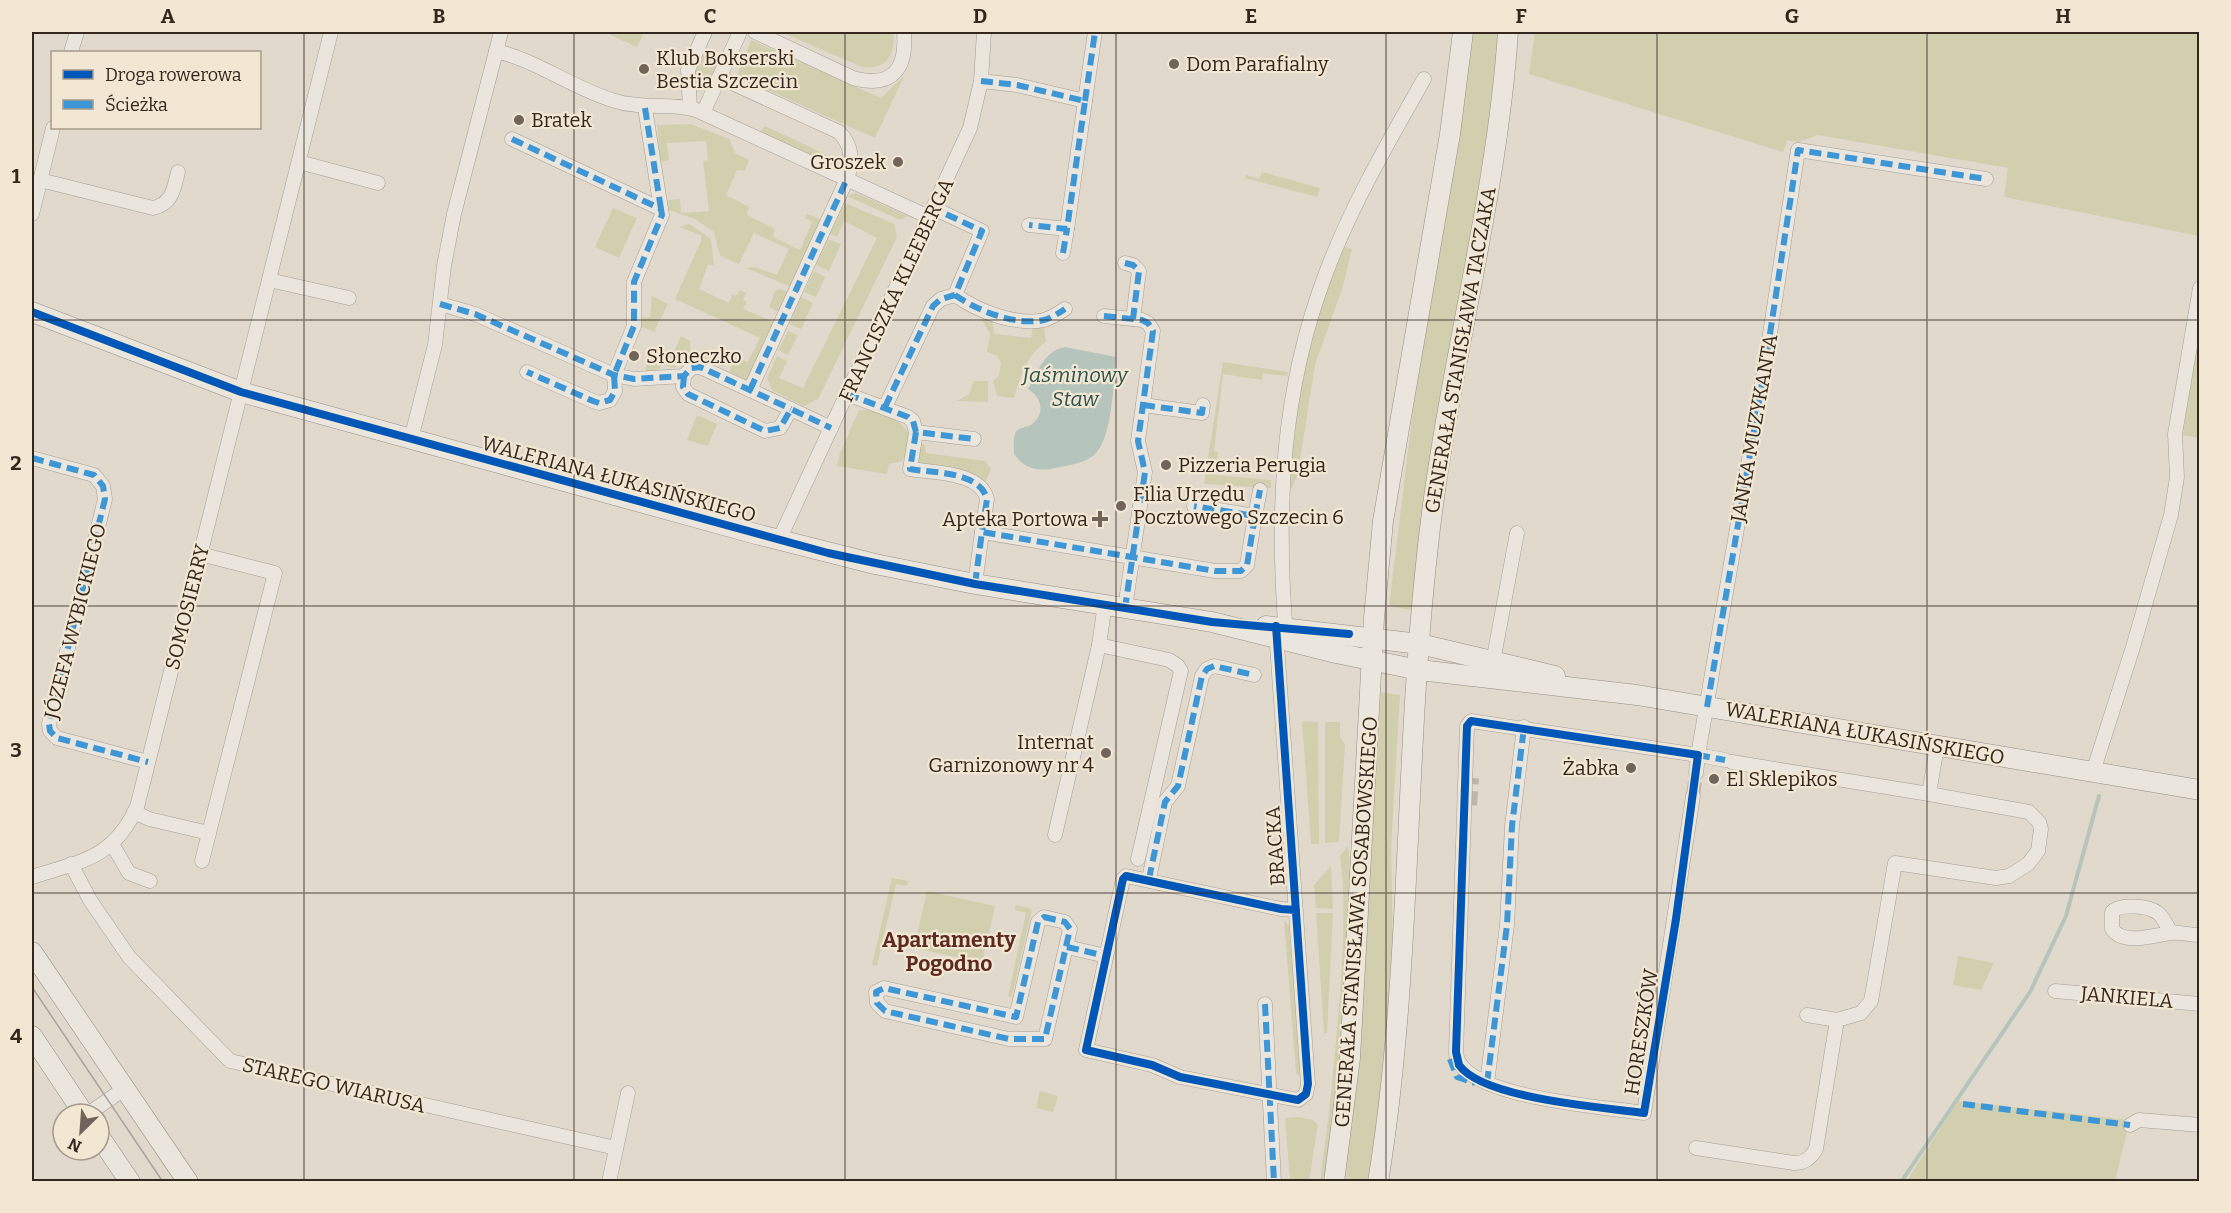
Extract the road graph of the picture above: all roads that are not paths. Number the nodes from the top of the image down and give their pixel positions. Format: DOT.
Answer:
graph roads {
  1 [pos="77,32"];
  2 [pos="331,32"];
  3 [pos="501,32"];
  4 [pos="705,32"];
  5 [pos="740,32"];
  6 [pos="755,32"];
  7 [pos="904,32"];
  8 [pos="984,32"];
  9 [pos="1095,32"];
  10 [pos="1462,32"];
  11 [pos="1508,32"];
  12 [pos="71,51"];
  13 [pos="496,51"];
  14 [pos="720,76"];
  15 [pos="1424,79"];
  16 [pos="981,81"];
  17 [pos="1085,101"];
  18 [pos="645,108"];
  19 [pos="690,108"];
  20 [pos="703,113"];
  21 [pos="53,129"];
  22 [pos="512,140"];
  23 [pos="299,162"];
  24 [pos="178,172"];
  25 [pos="1986,178"];
  26 [pos="847,179"];
  27 [pos="40,180"];
  28 [pos="378,183"];
  29 [pos="661,209"];
  30 [pos="931,212"];
  31 [pos="32,214"];
  32 [pos="1029,225"];
  33 [pos="1066,229"];
  34 [pos="1063,253"];
  35 [pos="1125,263"];
  36 [pos="269,279"];
  37 [pos="2199,288"];
  38 [pos="955,295"];
  39 [pos="349,298"];
  40 [pos="440,304"];
  41 [pos="1065,309"];
  42 [pos="32,312"];
  43 [pos="1104,316"];
  44 [pos="1133,319"];
  45 [pos="527,372"];
  46 [pos="614,375"];
  47 [pos="684,376"];
  48 [pos="750,390"];
  49 [pos="241,392"];
  50 [pos="847,394"];
  51 [pos="1143,405"];
  52 [pos="1203,405"];
  53 [pos="885,406"];
  54 [pos="791,409"];
  55 [pos="831,428"];
  56 [pos="916,432"];
  57 [pos="411,439"];
  58 [pos="974,439"];
  59 [pos="32,458"];
  60 [pos="1260,490"];
  61 [pos="1194,506"];
  62 [pos="1255,516"];
  63 [pos="982,532"];
  64 [pos="1517,533"];
  65 [pos="779,540"];
  66 [pos="200,554"];
  67 [pos="1132,556"];
  68 [pos="975,584"];
  69 [pos="1105,604"];
  70 [pos="1125,608"];
  71 [pos="1281,633"];
  72 [pos="1373,636"];
  73 [pos="1420,644"];
  74 [pos="1099,645"];
  75 [pos="1372,662"];
  76 [pos="1493,662"];
  77 [pos="1419,670"];
  78 [pos="1254,675"];
  79 [pos="1637,695"];
  80 [pos="1707,707"];
  81 [pos="1480,721"];
  82 [pos="1524,727"];
  83 [pos="1937,746"];
  84 [pos="1698,755"];
  85 [pos="148,762"];
  86 [pos="2093,772"];
  87 [pos="1696,773"];
  88 [pos="1473,778"];
  89 [pos="2199,790"];
  90 [pos="1929,794"];
  91 [pos="1693,796"];
  92 [pos="134,812"];
  93 [pos="209,833"];
  94 [pos="1055,835"];
  95 [pos="112,844"];
  96 [pos="1138,859"];
  97 [pos="202,861"];
  98 [pos="71,864"];
  99 [pos="32,877"];
  100 [pos="1149,879"];
  101 [pos="150,881"];
  102 [pos="1296,910"];
  103 [pos="2171,933"];
  104 [pos="2199,935"];
  105 [pos="1067,947"];
  106 [pos="32,952"];
  107 [pos="1106,956"];
  108 [pos="2055,991"];
  109 [pos="1265,1004"];
  110 [pos="2199,1004"];
  111 [pos="1807,1016"];
  112 [pos="1838,1020"];
  113 [pos="1450,1025"];
  114 [pos="32,1036"];
  115 [pos="1487,1083"];
  116 [pos="124,1089"];
  117 [pos="628,1093"];
  118 [pos="1269,1095"];
  119 [pos="78,1102"];
  120 [pos="104,1102"];
  121 [pos="2130,1125"];
  122 [pos="2199,1125"];
  123 [pos="616,1148"];
  124 [pos="1696,1148"];
  125 [pos="111,1154"];
  126 [pos="130,1182"];
  127 [pos="188,1182"];
  128 [pos="609,1182"];
  129 [pos="1274,1182"];
  130 [pos="1334,1182"];
  131 [pos="1378,1182"];
  1 -- 12 [label="street"];
  2 -- 23 [label="street, SOMOSIERRY"];
  3 -- 13 [label="street"];
  4 -- 19 [label="street"];
  5 -- 14 [label="street"];
  6 -- 7 [label="street"];
  8 -- 16 [label="street, FRANCISZKA KLEEBERGA"];
  9 -- 17 [label="street"];
  10 -- 72 [label="street"];
  11 -- 73 [label="street, GENERAŁA STANISŁAWA TACZAKA"];
  13 -- 18 [label="street"];
  13 -- 40 [label="street"];
  14 -- 20 [label="street"];
  14 -- 26 [label="street"];
  15 -- 71 [label="street, BRACKA"];
  16 -- 17 [label="street"];
  16 -- 30 [label="street, FRANCISZKA KLEEBERGA"];
  17 -- 33 [label="street"];
  18 -- 19 [label="street"];
  18 -- 29 [label="street"];
  19 -- 20 [label="street"];
  20 -- 26 [label="street"];
  21 -- 27 [label="street"];
  22 -- 29 [label="street"];
  23 -- 28 [label="street"];
  23 -- 36 [label="street, SOMOSIERRY"];
  24 -- 27 [label="street"];
  25 -- 80 [label="street, JANKA MUZYKANTA"];
  26 -- 30 [label="street"];
  26 -- 48 [label="street"];
  27 -- 31 [label="street"];
  29 -- 46 [label="street"];
  30 -- 38 [label="street"];
  30 -- 50 [label="street, FRANCISZKA KLEEBERGA"];
  32 -- 33 [label="street"];
  33 -- 34 [label="street"];
  35 -- 44 [label="street"];
  36 -- 39 [label="street"];
  36 -- 49 [label="street, SOMOSIERRY"];
  37 -- 86 [label="street"];
  38 -- 41 [label="street"];
  38 -- 53 [label="street"];
  40 -- 46 [label="street"];
  40 -- 57 [label="street"];
  42 -- 49 [label="street, WALERIANA ŁUKASIŃSKIEGO"];
  43 -- 44 [label="street"];
  44 -- 51 [label="street"];
  45 -- 46 [label="street"];
  46 -- 47 [label="street"];
  47 -- 48 [label="street"];
  47 -- 54 [label="street"];
  48 -- 54 [label="street"];
  49 -- 57 [label="street, WALERIANA ŁUKASIŃSKIEGO"];
  49 -- 66 [label="street, SOMOSIERRY"];
  50 -- 53 [label="street"];
  50 -- 55 [label="street, FRANCISZKA KLEEBERGA"];
  51 -- 52 [label="street"];
  51 -- 67 [label="street"];
  53 -- 56 [label="street"];
  54 -- 55 [label="street"];
  55 -- 65 [label="street, FRANCISZKA KLEEBERGA"];
  56 -- 58 [label="street"];
  56 -- 63 [label="street"];
  57 -- 65 [label="street, WALERIANA ŁUKASIŃSKIEGO"];
  59 -- 85 [label="street, JÓZEFA WYBICKIEGO"];
  60 -- 62 [label="street"];
  61 -- 62 [label="street"];
  62 -- 67 [label="street"];
  63 -- 67 [label="street"];
  63 -- 68 [label="street"];
  64 -- 76 [label="street"];
  65 -- 68 [label="street, WALERIANA ŁUKASIŃSKIEGO"];
  66 -- 85 [label="street, SOMOSIERRY"];
  66 -- 93 [label="street"];
  67 -- 70 [label="street"];
  68 -- 69 [label="street, WALERIANA ŁUKASIŃSKIEGO"];
  69 -- 70 [label="street, WALERIANA ŁUKASIŃSKIEGO"];
  69 -- 74 [label="street"];
  70 -- 71 [label="street, WALERIANA ŁUKASIŃSKIEGO"];
  71 -- 72 [label="street, WALERIANA ŁUKASIŃSKIEGO"];
  71 -- 75 [label="street, WALERIANA ŁUKASIŃSKIEGO"];
  71 -- 102 [label="street, BRACKA"];
  72 -- 73 [label="street, WALERIANA ŁUKASIŃSKIEGO"];
  72 -- 75 [label="street"];
  73 -- 76 [label="street, WALERIANA ŁUKASIŃSKIEGO"];
  73 -- 77 [label="street, GENERAŁA STANISŁAWA TACZAKA"];
  74 -- 94 [label="street"];
  74 -- 96 [label="street"];
  75 -- 77 [label="street, WALERIANA ŁUKASIŃSKIEGO"];
  75 -- 130 [label="street, GENERAŁA STANISŁAWA SOSABOWSKIEGO"];
  76 -- 79 [label="street, WALERIANA ŁUKASIŃSKIEGO"];
  77 -- 79 [label="street, WALERIANA ŁUKASIŃSKIEGO"];
  77 -- 131 [label="street"];
  78 -- 100 [label="street"];
  79 -- 80 [label="street, WALERIANA ŁUKASIŃSKIEGO"];
  80 -- 83 [label="street, WALERIANA ŁUKASIŃSKIEGO"];
  80 -- 84 [label="street"];
  81 -- 82 [label="street"];
  81 -- 88 [label="street"];
  81 -- 115 [label="street"];
  82 -- 84 [label="street"];
  82 -- 115 [label="street"];
  83 -- 86 [label="street, WALERIANA ŁUKASIŃSKIEGO"];
  83 -- 90 [label="street"];
  84 -- 87 [label="street"];
  84 -- 90 [label="street"];
  85 -- 92 [label="street, SOMOSIERRY"];
  86 -- 89 [label="street, WALERIANA ŁUKASIŃSKIEGO"];
  90 -- 112 [label="street"];
  91 -- 115 [label="street, HORESZKÓW"];
  92 -- 93 [label="street"];
  92 -- 95 [label="street, SOMOSIERRY"];
  93 -- 97 [label="street"];
  95 -- 98 [label="street, SOMOSIERRY"];
  95 -- 101 [label="street"];
  98 -- 99 [label="street, SOMOSIERRY"];
  98 -- 123 [label="street, STAREGO WIARUSA"];
  100 -- 102 [label="street"];
  100 -- 107 [label="street"];
  102 -- 118 [label="street, BRACKA"];
  103 -- 104 [label="street"];
  105 -- 105 [label="street"];
  105 -- 107 [label="street"];
  106 -- 116 [label="street"];
  107 -- 118 [label="street"];
  108 -- 110 [label="street, JANKIELA"];
  109 -- 118 [label="street"];
  111 -- 112 [label="street"];
  112 -- 124 [label="street"];
  113 -- 115 [label="street"];
  114 -- 119 [label="street"];
  116 -- 120 [label="street"];
  116 -- 127 [label="street"];
  117 -- 123 [label="street"];
  118 -- 129 [label="street"];
  121 -- 122 [label="street"];
  123 -- 128 [label="street"];
  125 -- 126 [label="street"];
}
